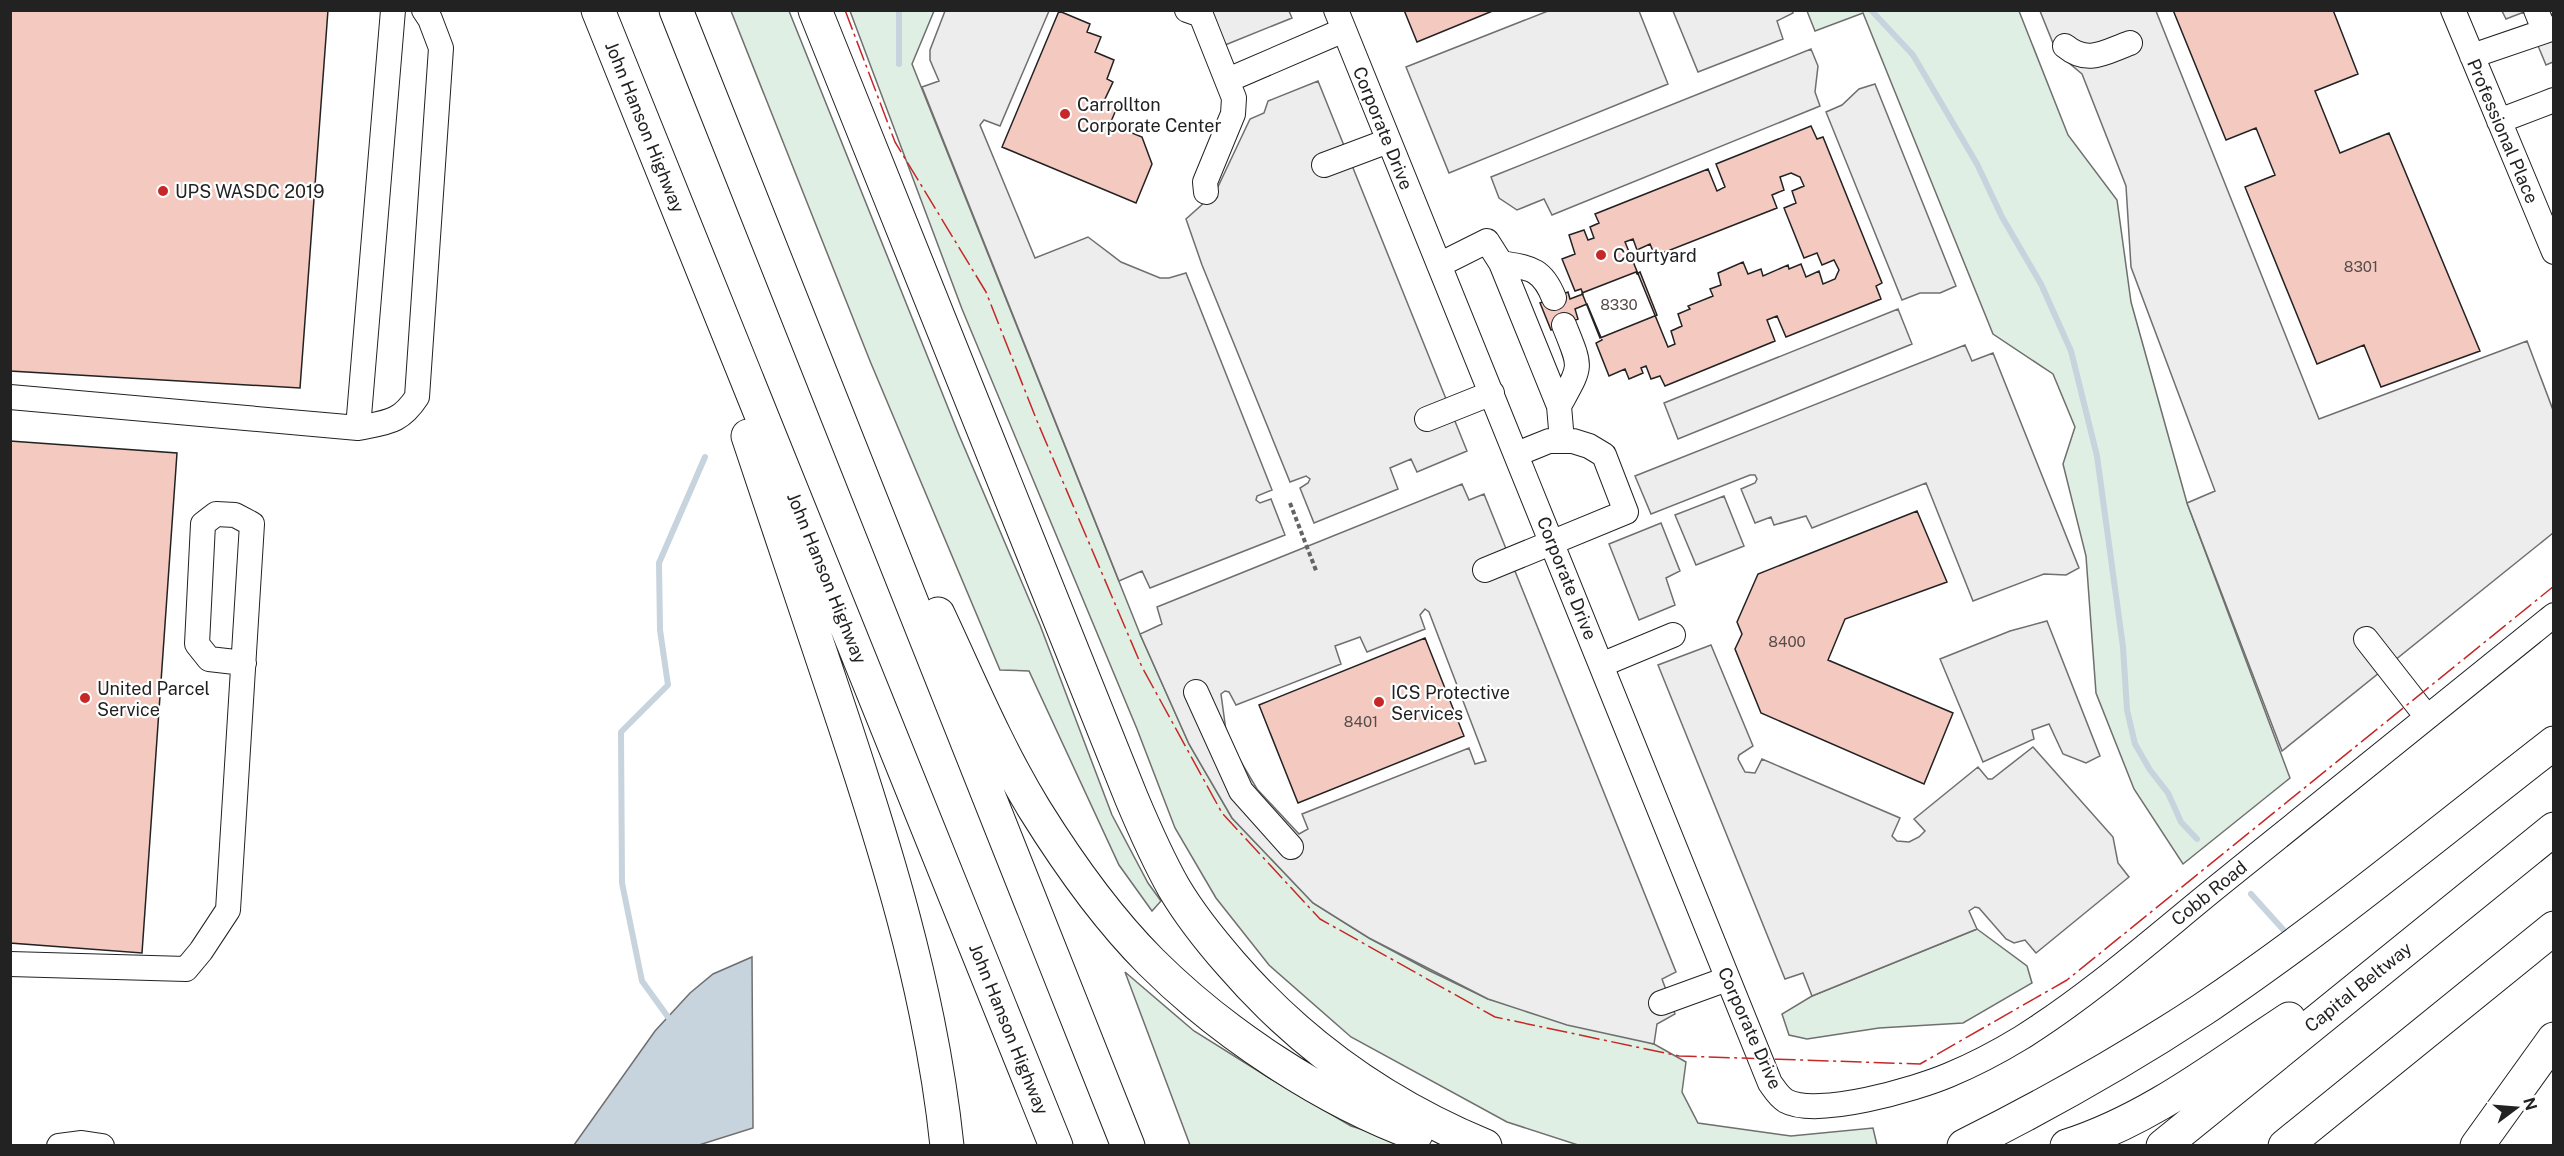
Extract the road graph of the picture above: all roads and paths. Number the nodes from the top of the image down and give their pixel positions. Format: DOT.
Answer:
graph roads {
  1 [pos="393,10"];
  2 [pos="424,10"];
  3 [pos="598,10"];
  4 [pos="676,10"];
  5 [pos="815,10"];
  6 [pos="1187,10"];
  7 [pos="2453,10"];
  8 [pos="1340,20"];
  9 [pos="2545,23"];
  10 [pos="2130,43"];
  11 [pos="2065,45"];
  12 [pos="2472,56"];
  13 [pos="1228,80"];
  14 [pos="2553,100"];
  15 [pos="2499,121"];
  16 [pos="643,122"];
  17 [pos="1388,141"];
  18 [pos="1324,165"];
  19 [pos="1206,192"];
  20 [pos="2553,252"];
  21 [pos="1501,263"];
  22 [pos="1439,265"];
  23 [pos="789,295"];
  24 [pos="1554,298"];
  25 [pos="1564,325"];
  26 [pos="1492,393"];
  27 [pos="10,397"];
  28 [pos="1559,406"];
  29 [pos="1427,419"];
  30 [pos="358,428"];
  31 [pos="1562,441"];
  32 [pos="1516,454"];
  33 [pos="1290,503"];
  34 [pos="1553,542"];
  35 [pos="1485,570"];
  36 [pos="1317,573"];
  37 [pos="2553,615"];
  38 [pos="1673,635"];
  39 [pos="2366,639"];
  40 [pos="244,663"];
  41 [pos="1601,665"];
  42 [pos="1196,692"];
  43 [pos="2427,717"];
  44 [pos="2553,729"];
  45 [pos="2553,743"];
  46 [pos="2458,817"];
  47 [pos="2553,829"];
  48 [pos="1291,847"];
  49 [pos="2479,889"];
  50 [pos="2553,928"];
  51 [pos="10,964"];
  52 [pos="1727,979"];
  53 [pos="1661,1003"];
  54 [pos="2553,1039"];
  55 [pos="2553,1073"];
  56 [pos="1829,1105"];
  57 [pos="59,1146"];
  58 [pos="102,1146"];
  59 [pos="947,1146"];
  60 [pos="1056,1146"];
  61 [pos="1128,1146"];
  62 [pos="1446,1146"];
  63 [pos="1485,1146"];
  64 [pos="1964,1146"];
  65 [pos="2067,1146"];
  66 [pos="2163,1146"];
  67 [pos="2284,1146"];
  68 [pos="2477,1146"];
  69 [pos="2503,1146"];
  1 -- 30 [label="street"];
  2 -- 30 [label="street"];
  3 -- 16 [label="highway, John Hanson Highway"];
  4 -- 23 [label="highway"];
  5 -- 63 [label="highway"];
  6 -- 13 [label="street"];
  7 -- 12 [label="street, Professional Place"];
  8 -- 13 [label="street"];
  8 -- 17 [label="street, Corporate Drive"];
  9 -- 12 [label="street"];
  10 -- 11 [label="street"];
  12 -- 15 [label="street, Professional Place"];
  13 -- 19 [label="street"];
  14 -- 15 [label="street"];
  15 -- 20 [label="street, Professional Place"];
  16 -- 59 [label="highway"];
  16 -- 60 [label="highway, John Hanson Highway"];
  17 -- 18 [label="street"];
  17 -- 22 [label="street, Corporate Drive"];
  21 -- 22 [label="street"];
  21 -- 24 [label="street"];
  21 -- 28 [label="street"];
  22 -- 26 [label="street, Corporate Drive"];
  23 -- 61 [label="highway"];
  23 -- 62 [label="highway"];
  25 -- 28 [label="street"];
  26 -- 29 [label="street"];
  26 -- 32 [label="street, Corporate Drive"];
  27 -- 30 [label="street"];
  28 -- 31 [label="street"];
  31 -- 32 [label="street"];
  31 -- 34 [label="street"];
  32 -- 34 [label="street, Corporate Drive"];
  33 -- 36 [label="path"];
  34 -- 35 [label="street"];
  34 -- 41 [label="street, Corporate Drive"];
  37 -- 43 [label="street, Cobb Road"];
  38 -- 41 [label="street"];
  39 -- 43 [label="street"];
  40 -- 40 [label="street"];
  40 -- 51 [label="street"];
  41 -- 52 [label="street, Corporate Drive"];
  42 -- 48 [label="street"];
  43 -- 56 [label="street, Cobb Road"];
  44 -- 46 [label="highway"];
  45 -- 46 [label="highway"];
  46 -- 64 [label="highway"];
  47 -- 49 [label="highway, Capital Beltway"];
  49 -- 65 [label="highway"];
  49 -- 66 [label="highway, Capital Beltway"];
  50 -- 67 [label="highway"];
  52 -- 53 [label="street"];
  52 -- 56 [label="street, Corporate Drive"];
  54 -- 68 [label="highway"];
  55 -- 69 [label="highway"];
  57 -- 58 [label="street"];
}
